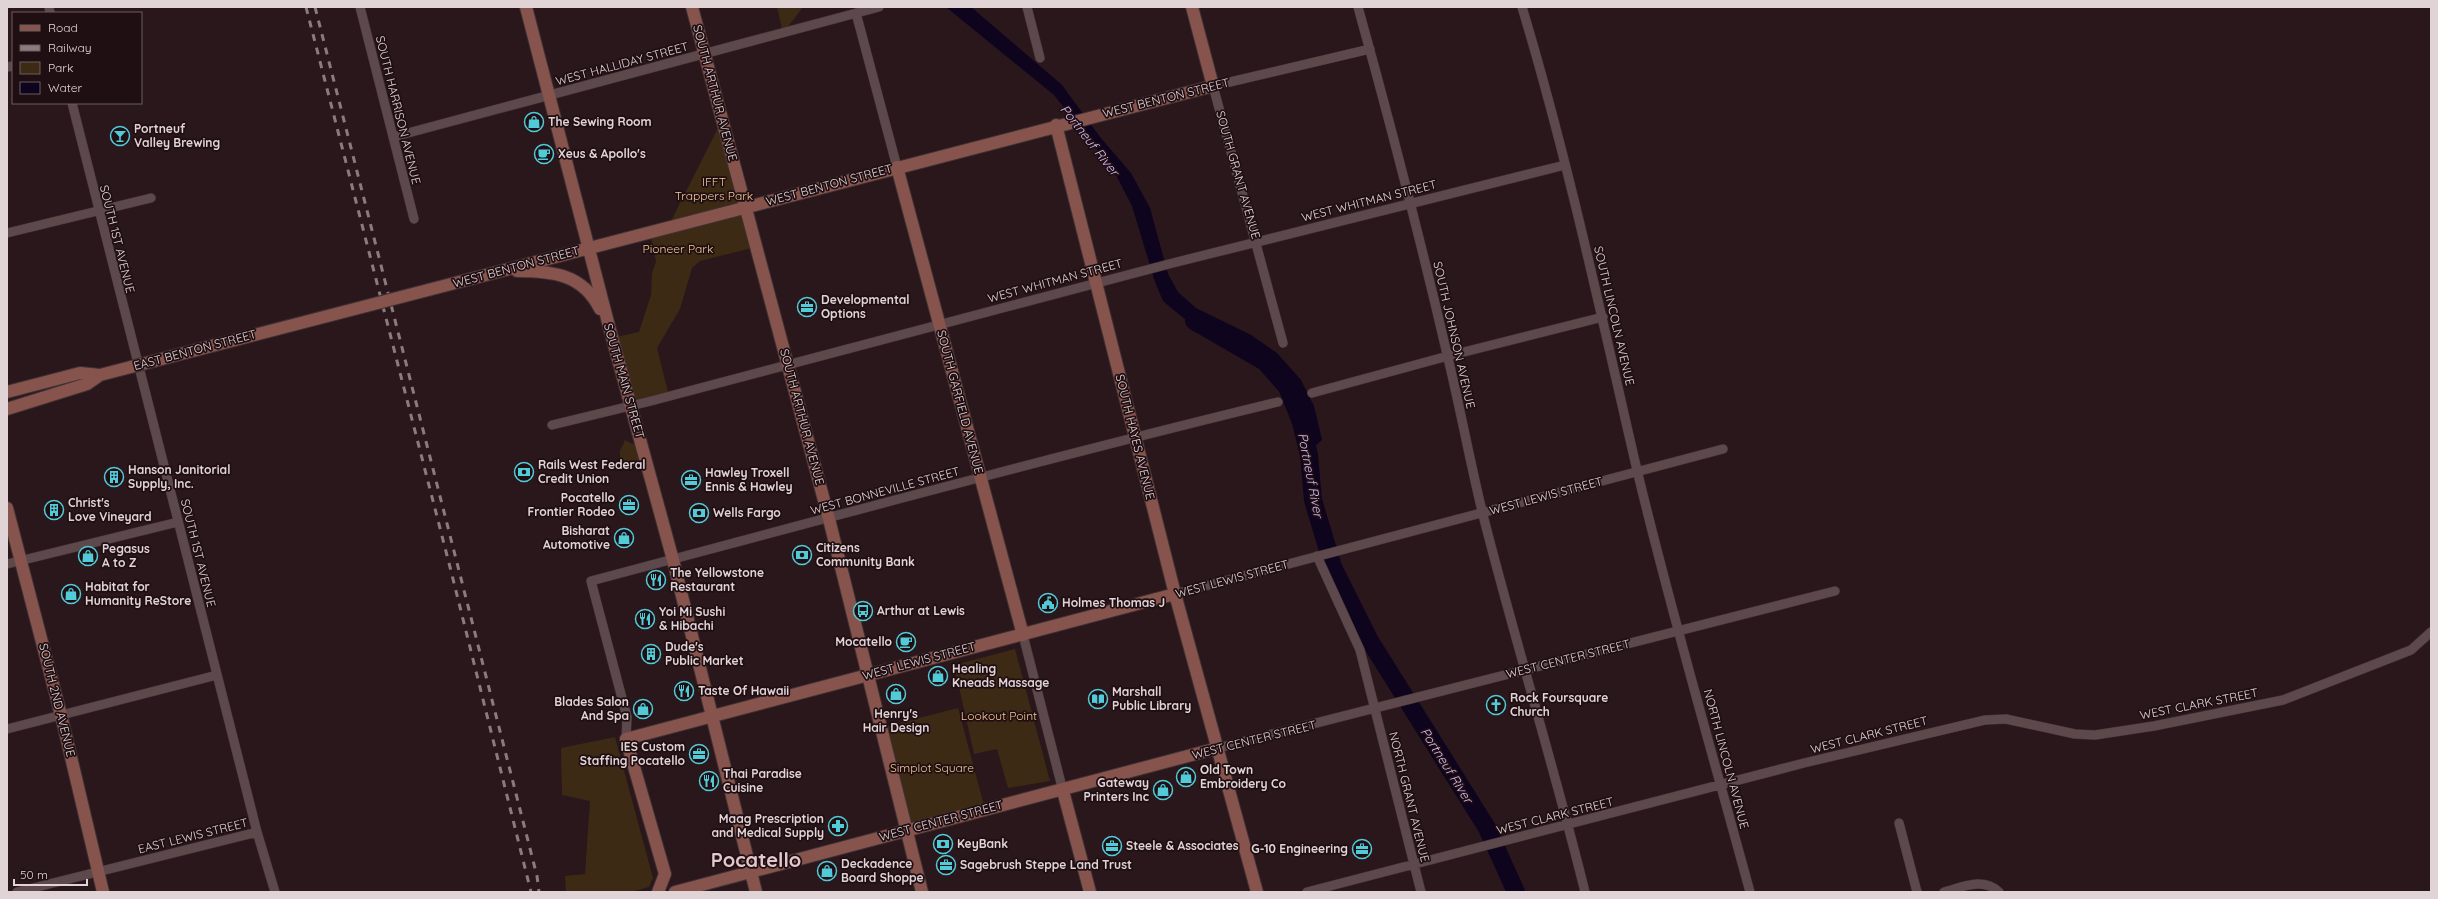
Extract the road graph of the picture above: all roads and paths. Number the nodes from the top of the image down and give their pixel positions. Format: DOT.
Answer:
graph roads {
  1 [pos="360,7"];
  2 [pos="526,7"];
  3 [pos="692,7"];
  4 [pos="879,7"];
  5 [pos="1027,7"];
  6 [pos="1192,7"];
  7 [pos="1358,7"];
  8 [pos="1522,7"];
  9 [pos="856,13"];
  10 [pos="1370,49"];
  11 [pos="704,54"];
  12 [pos="1040,58"];
  13 [pos="1213,86"];
  14 [pos="548,96"];
  15 [pos="72,104"];
  16 [pos="1056,125"];
  17 [pos="393,137"];
  18 [pos="1565,165"];
  19 [pos="897,167"];
  20 [pos="151,198"];
  21 [pos="1410,203"];
  22 [pos="745,208"];
  23 [pos="98,211"];
  24 [pos="414,219"];
  25 [pos="7,233"];
  26 [pos="1256,242"];
  27 [pos="590,247"];
  28 [pos="500,271"];
  29 [pos="1096,283"];
  30 [pos="1603,317"];
  31 [pos="939,324"];
  32 [pos="290,326"];
  33 [pos="610,330"];
  34 [pos="1283,343"];
  35 [pos="1448,356"];
  36 [pos="788,365"];
  37 [pos="100,375"];
  38 [pos="28,386"];
  39 [pos="7,392"];
  40 [pos="1312,393"];
  41 [pos="7,401"];
  42 [pos="1278,402"];
  43 [pos="632,406"];
  44 [pos="7,409"];
  45 [pos="552,425"];
  46 [pos="1136,439"];
  47 [pos="1723,449"];
  48 [pos="1638,472"];
  49 [pos="980,477"];
  50 [pos="7,508"];
  51 [pos="1483,513"];
  52 [pos="829,519"];
  53 [pos="178,522"];
  54 [pos="1317,556"];
  55 [pos="673,560"];
  56 [pos="22,561"];
  57 [pos="7,564"];
  58 [pos="1835,591"];
  59 [pos="1175,594"];
  60 [pos="1680,632"];
  61 [pos="2431,632"];
  62 [pos="1023,634"];
  63 [pos="1524,670"];
  64 [pos="217,675"];
  65 [pos="867,675"];
  66 [pos="1374,708"];
  67 [pos="61,715"];
  68 [pos="712,716"];
  69 [pos="7,729"];
  70 [pos="626,739"];
  71 [pos="1218,748"];
  72 [pos="1721,785"];
  73 [pos="1063,791"];
  74 [pos="1899,823"];
  75 [pos="1569,824"];
  76 [pos="906,829"];
  77 [pos="257,832"];
  78 [pos="1414,864"];
  79 [pos="98,872"];
  80 [pos="751,873"];
  81 [pos="665,874"];
  82 [pos="692,888"];
  83 [pos="17,892"];
  84 [pos="104,892"];
  85 [pos="275,892"];
  86 [pos="658,892"];
  87 [pos="675,892"];
  88 [pos="756,892"];
  89 [pos="922,892"];
  90 [pos="1090,892"];
  91 [pos="1257,892"];
  92 [pos="1307,892"];
  93 [pos="1421,892"];
  94 [pos="1585,892"];
  95 [pos="1750,892"];
  96 [pos="1918,892"];
  97 [pos="1944,892"];
  98 [pos="1999,892"];
  1 -- 17 [label="street, SOUTH HARRISON AVENUE"];
  2 -- 14 [label="street, SOUTH MAIN STREET"];
  3 -- 11 [label="street, SOUTH ARTHUR AVENUE"];
  4 -- 9 [label="street, WEST HALLIDAY STREET"];
  5 -- 12 [label="street"];
  6 -- 13 [label="street, SOUTH GRANT AVENUE"];
  7 -- 10 [label="street, SOUTH JOHNSON AVENUE"];
  8 -- 18 [label="street, SOUTH LINCOLN AVENUE"];
  9 -- 11 [label="street, WEST HALLIDAY STREET"];
  9 -- 19 [label="street, SOUTH GARFIELD AVENUE"];
  10 -- 13 [label="street, WEST BENTON STREET"];
  10 -- 21 [label="street, SOUTH JOHNSON AVENUE"];
  11 -- 14 [label="street, WEST HALLIDAY STREET"];
  11 -- 22 [label="street, SOUTH ARTHUR AVENUE"];
  13 -- 16 [label="street, WEST BENTON STREET"];
  13 -- 26 [label="street, SOUTH GRANT AVENUE"];
  14 -- 17 [label="street, WEST HALLIDAY STREET"];
  14 -- 27 [label="street, SOUTH MAIN STREET"];
  15 -- 23 [label="street, SOUTH 1ST AVENUE"];
  16 -- 19 [label="street, WEST BENTON STREET"];
  16 -- 29 [label="street, SOUTH HAYES AVENUE"];
  17 -- 24 [label="street, SOUTH HARRISON AVENUE"];
  18 -- 21 [label="street, WEST WHITMAN STREET"];
  18 -- 30 [label="street, SOUTH LINCOLN AVENUE"];
  19 -- 22 [label="street, WEST BENTON STREET"];
  19 -- 31 [label="street, SOUTH GARFIELD AVENUE"];
  20 -- 23 [label="street"];
  21 -- 26 [label="street, WEST WHITMAN STREET"];
  21 -- 35 [label="street, SOUTH JOHNSON AVENUE"];
  22 -- 27 [label="street, WEST BENTON STREET"];
  22 -- 36 [label="street, SOUTH ARTHUR AVENUE"];
  23 -- 25 [label="street"];
  23 -- 53 [label="street, SOUTH 1ST AVENUE"];
  26 -- 29 [label="street, WEST WHITMAN STREET"];
  26 -- 34 [label="street, SOUTH GRANT AVENUE"];
  27 -- 28 [label="street, WEST BENTON STREET"];
  27 -- 33 [label="street, SOUTH MAIN STREET"];
  28 -- 32 [label="street, WEST BENTON STREET, bridge"];
  28 -- 33 [label="street"];
  29 -- 31 [label="street, WEST WHITMAN STREET"];
  29 -- 46 [label="street, SOUTH HAYES AVENUE"];
  30 -- 35 [label="street"];
  30 -- 48 [label="street, SOUTH LINCOLN AVENUE"];
  31 -- 36 [label="street, WEST WHITMAN STREET"];
  31 -- 49 [label="street, SOUTH GARFIELD AVENUE"];
  32 -- 37 [label="street, EAST BENTON STREET, bridge"];
  33 -- 43 [label="street, SOUTH MAIN STREET"];
  35 -- 40 [label="street"];
  35 -- 51 [label="street, SOUTH JOHNSON AVENUE"];
  36 -- 43 [label="street, WEST WHITMAN STREET"];
  36 -- 52 [label="street, SOUTH ARTHUR AVENUE"];
  37 -- 38 [label="street, EAST BENTON STREET"];
  37 -- 44 [label="street, EAST BENTON STREET"];
  38 -- 39 [label="street, EAST BENTON STREET"];
  38 -- 41 [label="street"];
  42 -- 46 [label="street, WEST BONNEVILLE STREET"];
  43 -- 45 [label="street, WEST WHITMAN STREET"];
  43 -- 55 [label="street, SOUTH MAIN STREET"];
  46 -- 49 [label="street, WEST BONNEVILLE STREET"];
  46 -- 59 [label="street, SOUTH HAYES AVENUE"];
  47 -- 48 [label="street, WEST LEWIS STREET"];
  48 -- 51 [label="street, WEST LEWIS STREET"];
  48 -- 60 [label="street, SOUTH LINCOLN AVENUE"];
  49 -- 52 [label="street, WEST BONNEVILLE STREET"];
  49 -- 62 [label="street, SOUTH GARFIELD AVENUE"];
  50 -- 56 [label="street, SOUTH 2ND AVENUE"];
  51 -- 54 [label="street, WEST LEWIS STREET"];
  51 -- 63 [label="street, SOUTH JOHNSON AVENUE"];
  52 -- 55 [label="street, WEST BONNEVILLE STREET"];
  52 -- 65 [label="street, SOUTH ARTHUR AVENUE"];
  53 -- 56 [label="street"];
  53 -- 64 [label="street, SOUTH 1ST AVENUE"];
  54 -- 59 [label="street, WEST LEWIS STREET"];
  54 -- 66 [label="street"];
  55 -- 68 [label="street, SOUTH MAIN STREET"];
  55 -- 70 [label="street, WEST BONNEVILLE STREET"];
  56 -- 57 [label="street"];
  56 -- 67 [label="street, SOUTH 2ND AVENUE"];
  58 -- 60 [label="street, WEST CENTER STREET"];
  59 -- 62 [label="street, WEST LEWIS STREET"];
  59 -- 71 [label="street, SOUTH HAYES AVENUE"];
  60 -- 63 [label="street, WEST CENTER STREET"];
  60 -- 72 [label="street, NORTH LINCOLN AVENUE"];
  61 -- 72 [label="street, WEST CLARK STREET"];
  62 -- 65 [label="street, WEST LEWIS STREET"];
  62 -- 73 [label="street, SOUTH GARFIELD AVENUE"];
  63 -- 66 [label="street, WEST CENTER STREET"];
  63 -- 75 [label="street, SOUTH JOHNSON AVENUE"];
  64 -- 67 [label="street"];
  64 -- 77 [label="street, SOUTH 1ST AVENUE"];
  65 -- 68 [label="street, WEST LEWIS STREET"];
  65 -- 76 [label="street, SOUTH ARTHUR AVENUE"];
  66 -- 71 [label="street, WEST CENTER STREET"];
  66 -- 78 [label="street, NORTH GRANT AVENUE"];
  67 -- 69 [label="street"];
  67 -- 79 [label="street, SOUTH 2ND AVENUE"];
  68 -- 70 [label="street, WEST LEWIS STREET"];
  68 -- 80 [label="street, SOUTH MAIN STREET"];
  70 -- 81 [label="street"];
  71 -- 73 [label="street, WEST CENTER STREET"];
  71 -- 91 [label="street, SOUTH HAYES AVENUE"];
  72 -- 75 [label="street, WEST CLARK STREET"];
  72 -- 95 [label="street, NORTH LINCOLN AVENUE"];
  73 -- 76 [label="street, WEST CENTER STREET"];
  73 -- 90 [label="street"];
  74 -- 96 [label="street"];
  75 -- 78 [label="street, WEST CLARK STREET"];
  75 -- 94 [label="street, SOUTH JOHNSON AVENUE"];
  76 -- 80 [label="street, WEST CENTER STREET"];
  76 -- 89 [label="street, SOUTH ARTHUR AVENUE"];
  77 -- 79 [label="street, EAST LEWIS STREET"];
  77 -- 85 [label="street, SOUTH 1ST AVENUE"];
  78 -- 92 [label="street, WEST CLARK STREET"];
  78 -- 93 [label="street, NORTH GRANT AVENUE"];
  79 -- 83 [label="street, EAST LEWIS STREET"];
  79 -- 84 [label="street, SOUTH 2ND AVENUE"];
  80 -- 82 [label="street, WEST CENTER STREET"];
  80 -- 88 [label="street, SOUTH MAIN STREET"];
  81 -- 82 [label="street"];
  81 -- 86 [label="street"];
  82 -- 87 [label="street, WEST CENTER STREET"];
  97 -- 98 [label="street"];
}
